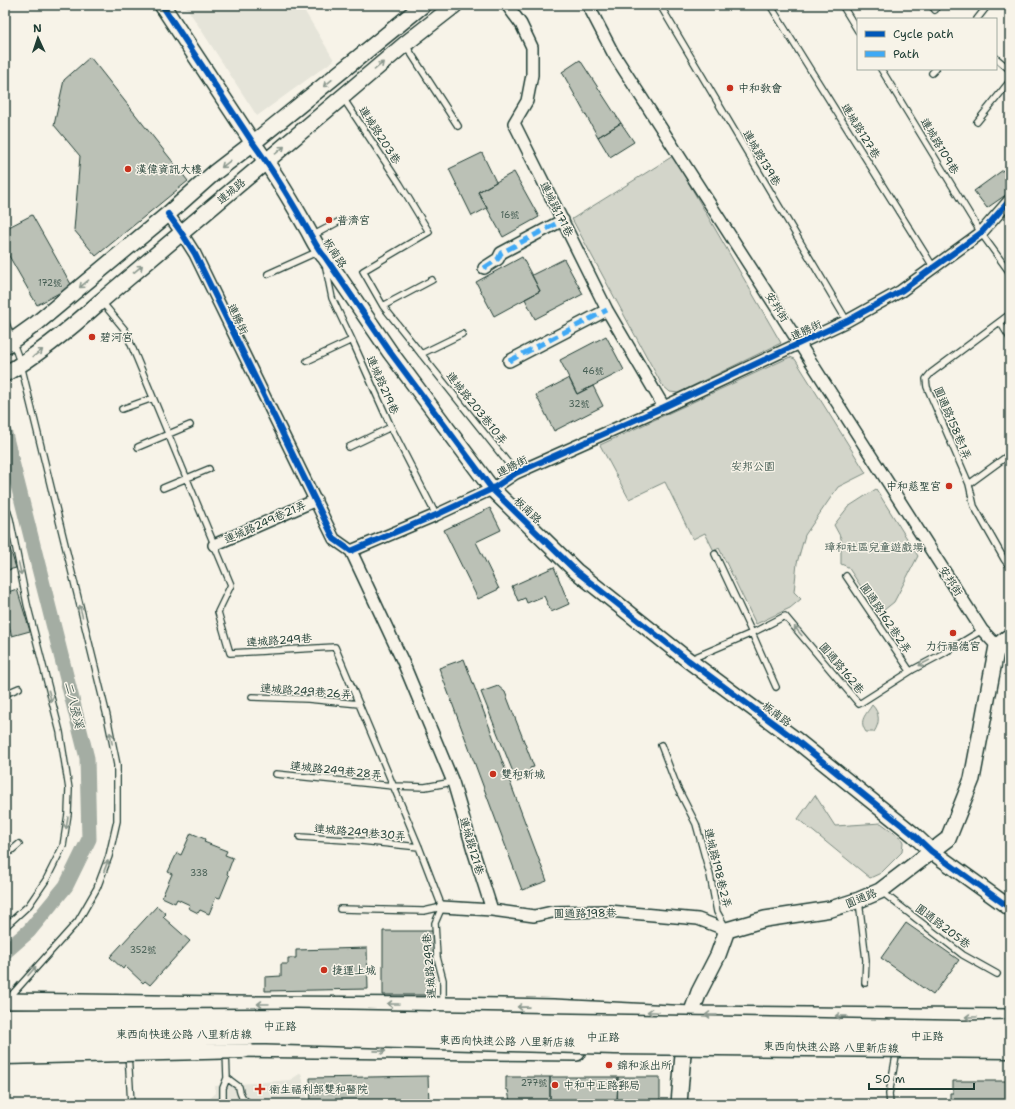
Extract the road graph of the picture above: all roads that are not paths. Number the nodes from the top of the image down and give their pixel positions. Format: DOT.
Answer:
graph roads {
  1 [pos="162,5"];
  2 [pos="423,5"];
  3 [pos="455,5"];
  4 [pos="507,5"];
  5 [pos="588,5"];
  6 [pos="660,5"];
  7 [pos="770,5"];
  8 [pos="842,5"];
  9 [pos="988,5"];
  10 [pos="978,18"];
  11 [pos="857,29"];
  12 [pos="405,44"];
  13 [pos="997,59"];
  14 [pos="882,70"];
  15 [pos="1010,70"];
  16 [pos="1010,81"];
  17 [pos="343,97"];
  18 [pos="977,122"];
  19 [pos="458,126"];
  20 [pos="253,143"];
  21 [pos="266,161"];
  22 [pos="400,184"];
  23 [pos="1010,200"];
  24 [pos="168,214"];
  25 [pos="563,220"];
  26 [pos="338,222"];
  27 [pos="182,232"];
  28 [pos="981,233"];
  29 [pos="312,236"];
  30 [pos="322,254"];
  31 [pos="484,268"];
  32 [pos="934,268"];
  33 [pos="1010,273"];
  34 [pos="268,274"];
  35 [pos="432,280"];
  36 [pos="101,301"];
  37 [pos="383,306"];
  38 [pos="607,310"];
  39 [pos="1010,314"];
  40 [pos="5,320"];
  41 [pos="847,321"];
  42 [pos="1000,322"];
  43 [pos="462,334"];
  44 [pos="1010,338"];
  45 [pos="352,340"];
  46 [pos="8,343"];
  47 [pos="800,344"];
  48 [pos="421,354"];
  49 [pos="307,361"];
  50 [pos="509,361"];
  51 [pos="21,365"];
  52 [pos="5,374"];
  53 [pos="153,398"];
  54 [pos="664,407"];
  55 [pos="122,409"];
  56 [pos="190,425"];
  57 [pos="391,427"];
  58 [pos="168,435"];
  59 [pos="138,447"];
  60 [pos="349,447"];
  61 [pos="1010,454"];
  62 [pos="209,470"];
  63 [pos="516,474"];
  64 [pos="186,479"];
  65 [pos="969,484"];
  66 [pos="163,488"];
  67 [pos="492,489"];
  68 [pos="316,500"];
  69 [pos="5,504"];
  70 [pos="436,515"];
  71 [pos="214,545"];
  72 [pos="351,551"];
  73 [pos="715,554"];
  74 [pos="1010,567"];
  75 [pos="846,576"];
  76 [pos="982,630"];
  77 [pos="752,633"];
  78 [pos="1010,636"];
  79 [pos="997,646"];
  80 [pos="1010,657"];
  81 [pos="688,660"];
  82 [pos="910,671"];
  83 [pos="776,687"];
  84 [pos="19,688"];
  85 [pos="5,694"];
  86 [pos="252,697"];
  87 [pos="359,704"];
  88 [pos="661,745"];
  89 [pos="276,774"];
  90 [pos="453,782"];
  91 [pos="393,786"];
  92 [pos="300,837"];
  93 [pos="19,844"];
  94 [pos="419,847"];
  95 [pos="931,851"];
  96 [pos="5,856"];
  97 [pos="880,891"];
  98 [pos="859,900"];
  99 [pos="442,907"];
  100 [pos="1010,908"];
  101 [pos="340,909"];
  102 [pos="492,910"];
  103 [pos="5,927"];
  104 [pos="727,930"];
  105 [pos="997,974"];
  106 [pos="865,983"];
  107 [pos="443,1005"];
  108 [pos="6,1007"];
  109 [pos="692,1014"];
  110 [pos="1010,1017"];
  111 [pos="5,1026"];
  112 [pos="1010,1030"];
  113 [pos="5,1035"];
  114 [pos="687,1035"];
  115 [pos="395,1038"];
  116 [pos="1010,1038"];
  117 [pos="1010,1048"];
  118 [pos="127,1049"];
  119 [pos="226,1049"];
  120 [pos="5,1053"];
  121 [pos="683,1054"];
  122 [pos="896,1056"];
  123 [pos="1010,1057"];
  124 [pos="227,1078"];
  125 [pos="130,1104"];
  126 [pos="222,1104"];
  127 [pos="250,1104"];
  128 [pos="679,1104"];
  129 [pos="890,1104"];
  1 -- 20 [label="main road, 板南路"];
  2 -- 20 [label="main road, one-way"];
  3 -- 12 [label="main road, 連城路"];
  4 -- 25 [label="street, 連城路171巷"];
  5 -- 47 [label="street, 安邦街"];
  6 -- 41 [label="lane, 連城路139巷"];
  7 -- 32 [label="lane, 連城路127巷"];
  8 -- 11 [label="lane"];
  9 -- 10 [label="lane"];
  17 -- 12 [label="main road, 連城路, one-way"];
  12 -- 19 [label="lane"];
  13 -- 15 [label="lane"];
  14 -- 28 [label="lane, 連城路109巷"];
  16 -- 18 [label="lane"];
  21 -- 17 [label="main road, 連城路, one-way"];
  17 -- 22 [label="lane, 連城路203巷"];
  20 -- 21 [label="main road, 板南路"];
  20 -- 24 [label="main road, one-way"];
  21 -- 27 [label="main road, 連城路"];
  21 -- 29 [label="main road, 板南路"];
  22 -- 37 [label="lane, 連城路203巷10弄"];
  23 -- 28 [label="street, 連勝街"];
  24 -- 27 [label="street, 連勝街"];
  24 -- 46 [label="main road, one-way"];
  25 -- 31 [label="street"];
  25 -- 38 [label="street, 連城路171巷"];
  26 -- 29 [label="lane"];
  36 -- 27 [label="main road, 連城路, one-way"];
  27 -- 68 [label="street, 連勝街"];
  28 -- 32 [label="street, 連勝街"];
  28 -- 33 [label="lane, 連城路109巷"];
  29 -- 30 [label="main road, 板南路"];
  30 -- 34 [label="lane"];
  30 -- 45 [label="lane, 連城路219巷"];
  30 -- 67 [label="main road, 板南路"];
  32 -- 41 [label="street, 連勝街"];
  35 -- 37 [label="lane"];
  51 -- 36 [label="main road, 連城路, one-way"];
  36 -- 53 [label="lane, 連城路249巷"];
  37 -- 48 [label="lane, 連城路203巷10弄"];
  38 -- 50 [label="street"];
  38 -- 54 [label="street, 連城路171巷"];
  39 -- 42 [label="lane, 圓通路158巷1弄"];
  40 -- 46 [label="lane"];
  41 -- 47 [label="street, 連勝街"];
  42 -- 44 [label="lane"];
  42 -- 65 [label="lane, 圓通路158巷1弄"];
  43 -- 48 [label="lane"];
  45 -- 49 [label="lane"];
  45 -- 57 [label="lane, 連城路219巷"];
  46 -- 51 [label="lane"];
  47 -- 54 [label="street, 連勝街"];
  47 -- 76 [label="street, 安邦街"];
  48 -- 63 [label="lane, 連城路203巷10弄"];
  51 -- 52 [label="main road, 連城路"];
  108 -- 51 [label="lane, one-way"];
  53 -- 55 [label="lane"];
  53 -- 58 [label="lane, 連城路249巷"];
  54 -- 63 [label="street, 連勝街"];
  56 -- 58 [label="lane"];
  57 -- 60 [label="lane"];
  57 -- 70 [label="lane, 連城路219巷"];
  58 -- 59 [label="lane"];
  58 -- 64 [label="lane, 連城路249巷"];
  61 -- 65 [label="lane"];
  62 -- 64 [label="lane"];
  63 -- 67 [label="street, 連勝街"];
  64 -- 66 [label="lane"];
  64 -- 71 [label="lane, 連城路249巷"];
  65 -- 74 [label="lane"];
  67 -- 70 [label="street, 連勝街"];
  67 -- 81 [label="main road, 板南路"];
  68 -- 71 [label="street, 連城路249巷21弄"];
  68 -- 72 [label="street, 連勝街"];
  69 -- 103 [label="lane, one-way"];
  70 -- 72 [label="street, 連勝街"];
  71 -- 87 [label="lane, 連城路249巷"];
  72 -- 90 [label="street, 連勝街"];
  73 -- 77 [label="lane"];
  75 -- 82 [label="lane, 圓通路162巷2弄"];
  76 -- 79 [label="street, 安邦街"];
  76 -- 82 [label="lane, 圓通路162巷, one-way"];
  77 -- 81 [label="lane, 圓通路162巷"];
  82 -- 77 [label="lane, 圓通路162巷, one-way"];
  77 -- 83 [label="lane"];
  78 -- 79 [label="main road"];
  79 -- 80 [label="lane"];
  79 -- 95 [label="main road, 圓通路"];
  81 -- 95 [label="main road, 板南路"];
  84 -- 85 [label="lane"];
  86 -- 87 [label="lane, 連城路249巷26弄"];
  87 -- 91 [label="lane, 連城路249巷"];
  88 -- 104 [label="lane, 連城路198巷2弄"];
  89 -- 91 [label="lane, 連城路249巷28弄"];
  90 -- 91 [label="lane, 連城路249巷28弄"];
  90 -- 102 [label="street, 連城路121巷"];
  91 -- 94 [label="lane, 連城路249巷"];
  92 -- 94 [label="lane, 連城路249巷30弄"];
  93 -- 96 [label="lane"];
  94 -- 99 [label="lane, 連城路249巷"];
  95 -- 97 [label="main road, 圓通路"];
  95 -- 100 [label="main road, 板南路"];
  97 -- 98 [label="main road, 圓通路"];
  97 -- 105 [label="lane, 圓通路205巷"];
  98 -- 104 [label="main road, 圓通路"];
  98 -- 106 [label="lane"];
  99 -- 101 [label="lane"];
  99 -- 102 [label="street, 圓通路198巷"];
  99 -- 107 [label="lane, 連城路249巷"];
  102 -- 104 [label="street, 圓通路198巷"];
  104 -- 109 [label="main road"];
  107 -- 108 [label="main road, 中正路, one-way"];
  109 -- 107 [label="main road, 中正路, one-way"];
  108 -- 112 [label="highway, 東西向快速公路 八里新店線, bridge"];
  110 -- 109 [label="main road, 中正路, one-way"];
  109 -- 114 [label="main road"];
  111 -- 114 [label="main road, 中正路"];
  113 -- 115 [label="highway, 東西向快速公路 八里新店線, bridge"];
  114 -- 116 [label="main road, 中正路"];
  114 -- 121 [label="main road"];
  115 -- 117 [label="highway, 東西向快速公路 八里新店線, bridge"];
  115 -- 120 [label="highway, bridge"];
  118 -- 119 [label="main road, 中正路"];
  118 -- 120 [label="main road, 中正路"];
  118 -- 125 [label="lane"];
  119 -- 121 [label="main road, 中正路, one-way"];
  119 -- 124 [label="lane"];
  121 -- 122 [label="main road, 中正路"];
  121 -- 128 [label="main road"];
  122 -- 123 [label="main road, 中正路"];
  122 -- 129 [label="lane"];
  124 -- 126 [label="lane"];
  124 -- 127 [label="lane"];
}
